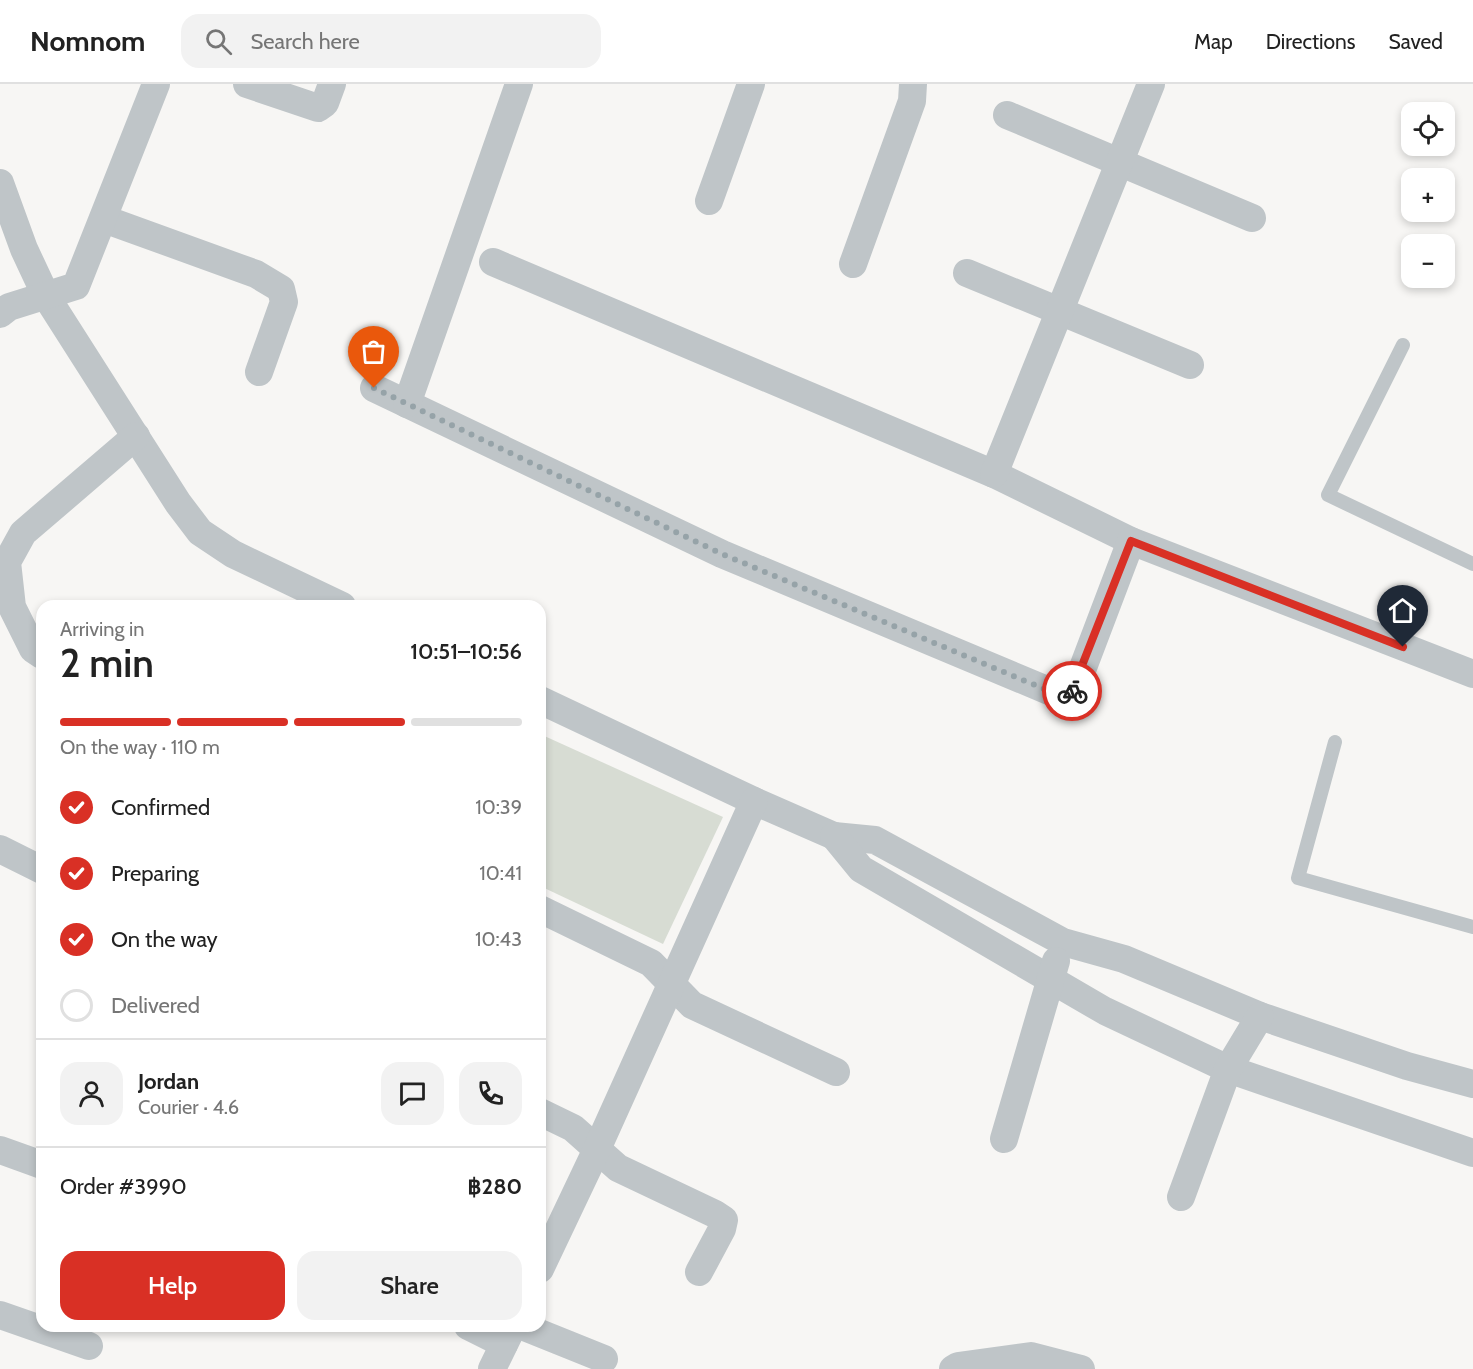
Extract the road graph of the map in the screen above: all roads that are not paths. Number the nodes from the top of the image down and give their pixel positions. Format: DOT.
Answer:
graph roads {
  1 [pos="156,84"];
  2 [pos="247,84"];
  3 [pos="332,84"];
  4 [pos="519,84"];
  5 [pos="751,84"];
  6 [pos="913,84"];
  7 [pos="1151,84"];
  8 [pos="1007,115"];
  9 [pos="1119,162"];
  10 [pos="0,183"];
  11 [pos="709,201"];
  12 [pos="1252,218"];
  13 [pos="104,219"];
  14 [pos="494,262"];
  15 [pos="853,264"];
  16 [pos="967,273"];
  17 [pos="46,296"];
  18 [pos="1059,311"];
  19 [pos="0,314"];
  20 [pos="1403,345"];
  21 [pos="1190,366"];
  22 [pos="259,372"];
  23 [pos="374,388"];
  24 [pos="407,404"];
  25 [pos="136,436"];
  26 [pos="993,474"];
  27 [pos="1131,541"];
  28 [pos="1473,564"];
  29 [pos="329,600"];
  30 [pos="36,651"];
  31 [pos="1473,674"];
  32 [pos="546,703"];
  33 [pos="1335,742"];
  34 [pos="754,801"];
  35 [pos="834,836"];
  36 [pos="0,849"];
  37 [pos="36,867"];
  38 [pos="546,912"];
  39 [pos="1473,927"];
  40 [pos="1063,942"];
  41 [pos="1049,976"];
  42 [pos="672,984"];
  43 [pos="1260,1016"];
  44 [pos="1228,1069"];
  45 [pos="836,1072"];
  46 [pos="1473,1084"];
  47 [pos="546,1115"];
  48 [pos="1004,1139"];
  49 [pos="597,1149"];
  50 [pos="0,1150"];
  51 [pos="1473,1152"];
  52 [pos="36,1163"];
  53 [pos="1181,1197"];
  54 [pos="546,1256"];
  55 [pos="699,1272"];
  56 [pos="0,1315"];
  57 [pos="36,1328"];
  58 [pos="48,1332"];
  59 [pos="484,1332"];
  60 [pos="507,1341"];
  61 [pos="88,1346"];
  62 [pos="604,1359"];
  63 [pos="953,1369"];
  64 [pos="1081,1369"];
  1 -- 13 [label="street"];
  2 -- 3 [label="street"];
  4 -- 24 [label="street"];
  5 -- 11 [label="street"];
  6 -- 15 [label="street"];
  7 -- 9 [label="street"];
  8 -- 9 [label="street"];
  9 -- 12 [label="street"];
  9 -- 18 [label="street"];
  10 -- 17 [label="street"];
  13 -- 17 [label="street"];
  13 -- 22 [label="street"];
  14 -- 26 [label="street"];
  16 -- 18 [label="street"];
  17 -- 19 [label="street"];
  17 -- 25 [label="street"];
  18 -- 21 [label="street"];
  18 -- 26 [label="street"];
  20 -- 28 [label="lane"];
  23 -- 24 [label="street"];
  24 -- 27 [label="street"];
  25 -- 29 [label="street"];
  25 -- 30 [label="street"];
  26 -- 27 [label="street"];
  27 -- 31 [label="street"];
  32 -- 34 [label="street"];
  33 -- 39 [label="lane"];
  34 -- 35 [label="street"];
  34 -- 42 [label="street"];
  35 -- 40 [label="street"];
  35 -- 41 [label="street"];
  36 -- 37 [label="street"];
  38 -- 42 [label="street"];
  40 -- 41 [label="street"];
  40 -- 43 [label="street"];
  41 -- 44 [label="street"];
  41 -- 48 [label="street"];
  42 -- 45 [label="street"];
  42 -- 49 [label="street"];
  43 -- 44 [label="street"];
  43 -- 46 [label="street"];
  44 -- 51 [label="street"];
  44 -- 53 [label="street"];
  47 -- 49 [label="street"];
  49 -- 54 [label="street"];
  49 -- 55 [label="street"];
  50 -- 52 [label="street"];
  56 -- 57 [label="street"];
  58 -- 61 [label="street"];
  59 -- 60 [label="street"];
  60 -- 62 [label="street"];
  63 -- 64 [label="street"];
}
